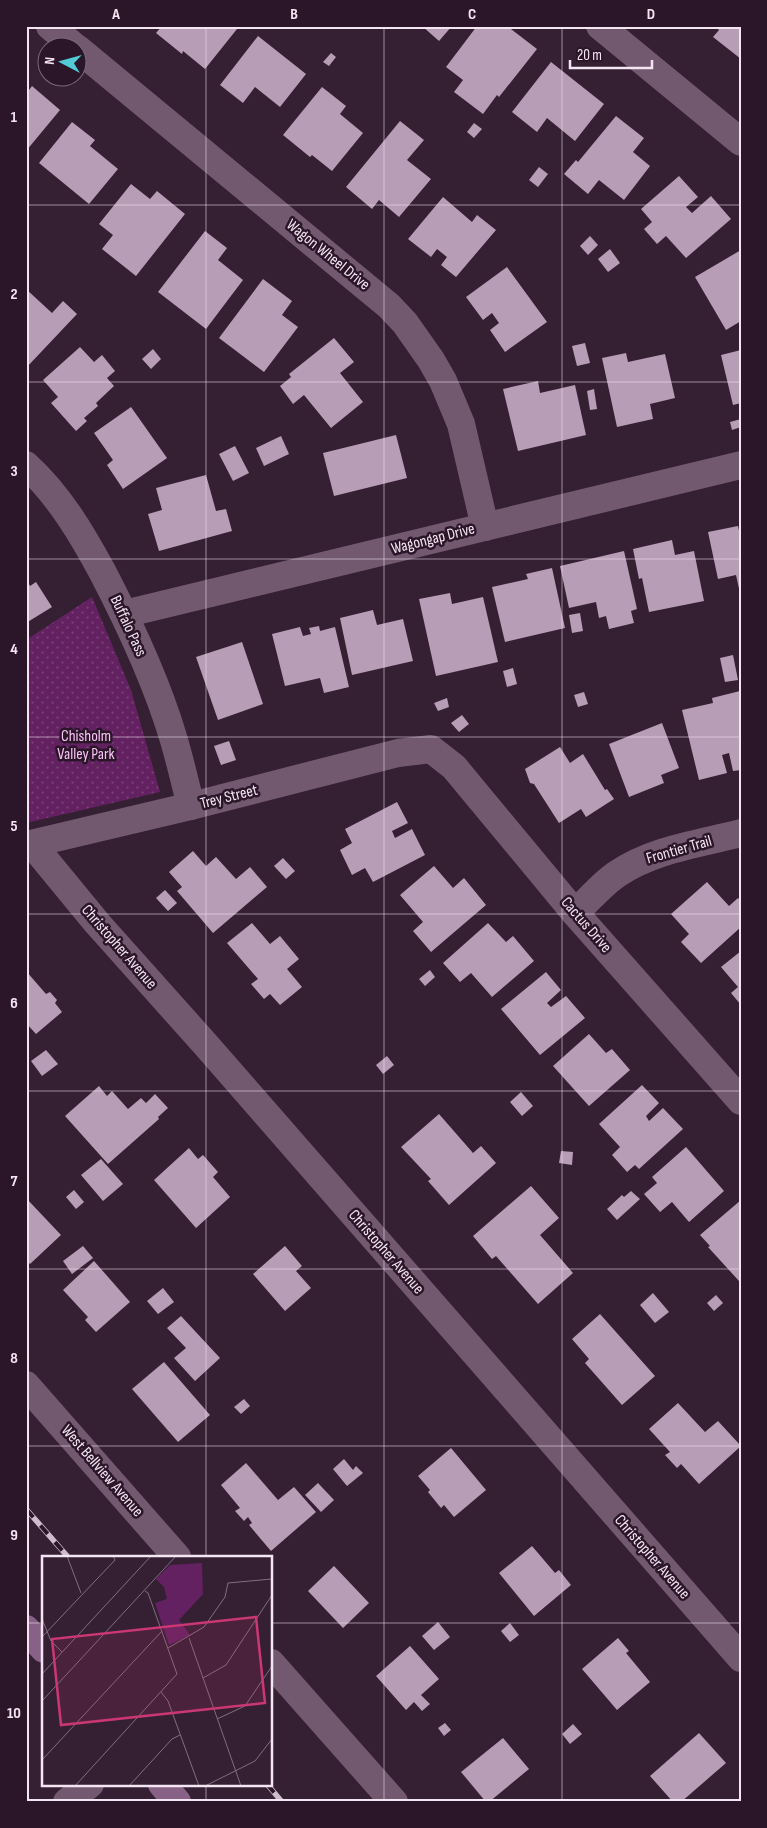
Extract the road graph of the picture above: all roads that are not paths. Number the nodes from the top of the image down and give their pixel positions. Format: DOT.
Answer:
graph roads {
  1 [pos="50,26"];
  2 [pos="600,26"];
  3 [pos="65,38"];
  4 [pos="88,57"];
  5 [pos="741,142"];
  6 [pos="26,465"];
  7 [pos="741,465"];
  8 [pos="485,526"];
  9 [pos="124,614"];
  10 [pos="431,749"];
  11 [pos="191,806"];
  12 [pos="741,833"];
  13 [pos="29,845"];
  14 [pos="575,913"];
  15 [pos="741,1101"];
  16 [pos="26,1386"];
  17 [pos="176,1556"];
  18 [pos="26,1629"];
  19 [pos="42,1647"];
  20 [pos="741,1658"];
  21 [pos="272,1664"];
  22 [pos="87,1786"];
  23 [pos="164,1786"];
  24 [pos="67,1802"];
  25 [pos="177,1802"];
  26 [pos="394,1802"];
  1 -- 3 [label="street, Wagon Wheel Drive"];
  2 -- 5 [label="street"];
  4 -- 8 [label="street, Wagon Wheel Drive"];
  6 -- 9 [label="street, Buffalo Pass"];
  7 -- 8 [label="street, Wagongap Drive"];
  8 -- 9 [label="street, Wagongap Drive"];
  9 -- 11 [label="street, Buffalo Pass"];
  10 -- 11 [label="street, Trey Street"];
  10 -- 14 [label="street, Cactus Drive"];
  11 -- 13 [label="street, Trey Street"];
  12 -- 14 [label="street, Frontier Trail"];
  13 -- 20 [label="street, Christopher Avenue"];
  14 -- 15 [label="street, Cactus Drive"];
  16 -- 17 [label="street, West Bellview Avenue"];
  18 -- 19 [label="main road"];
  21 -- 26 [label="street"];
  22 -- 24 [label="street"];
  23 -- 25 [label="main road"];
}
